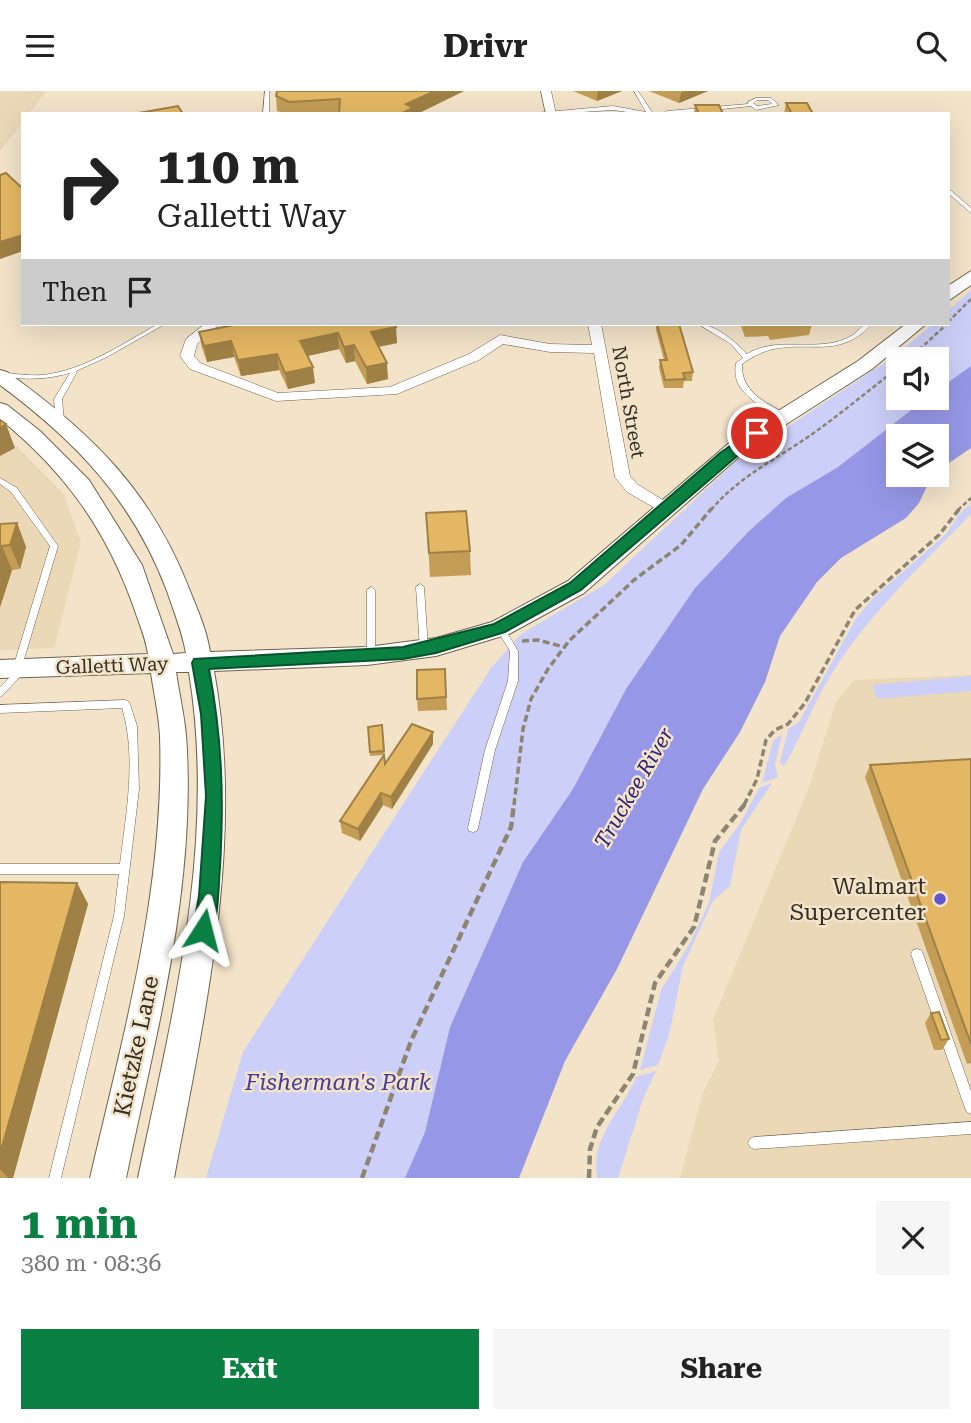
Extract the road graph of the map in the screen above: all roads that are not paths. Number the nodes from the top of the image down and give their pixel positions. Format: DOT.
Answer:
graph roads {
  1 [pos="267,91"];
  2 [pos="546,91"];
  3 [pos="636,91"];
  4 [pos="751,105"];
  5 [pos="614,111"];
  6 [pos="267,112"];
  7 [pos="551,112"];
  8 [pos="582,112"];
  9 [pos="646,112"];
  10 [pos="678,112"];
  11 [pos="950,192"];
  12 [pos="971,211"];
  13 [pos="971,276"];
  14 [pos="950,294"];
  15 [pos="159,326"];
  16 [pos="211,326"];
  17 [pos="595,326"];
  18 [pos="704,326"];
  19 [pos="867,326"];
  20 [pos="914,326"];
  21 [pos="600,349"];
  22 [pos="746,357"];
  23 [pos="76,371"];
  24 [pos="0,375"];
  25 [pos="0,409"];
  26 [pos="783,417"];
  27 [pos="61,423"];
  28 [pos="0,479"];
  29 [pos="666,507"];
  30 [pos="420,587"];
  31 [pos="371,590"];
  32 [pos="504,635"];
  33 [pos="424,649"];
  34 [pos="371,655"];
  35 [pos="165,663"];
  36 [pos="200,663"];
  37 [pos="14,669"];
  38 [pos="0,693"];
  39 [pos="0,708"];
  40 [pos="474,828"];
  41 [pos="0,869"];
  42 [pos="125,869"];
  43 [pos="917,954"];
  44 [pos="971,1108"];
  45 [pos="971,1128"];
  46 [pos="754,1143"];
  47 [pos="55,1178"];
  48 [pos="108,1178"];
  49 [pos="156,1178"];
  1 -- 6 [label="lane"];
  2 -- 7 [label="street"];
  3 -- 9 [label="lane"];
  4 -- 10 [label="lane"];
  5 -- 8 [label="lane"];
  11 -- 12 [label="lane"];
  13 -- 14 [label="main road"];
  15 -- 23 [label="lane"];
  16 -- 21 [label="street"];
  17 -- 21 [label="street, North Street"];
  18 -- 22 [label="lane"];
  19 -- 22 [label="lane"];
  20 -- 26 [label="main road, Galletti Way"];
  21 -- 29 [label="street, North Street"];
  22 -- 26 [label="lane"];
  23 -- 24 [label="lane"];
  23 -- 27 [label="lane"];
  24 -- 27 [label="main road"];
  25 -- 35 [label="main road, Kietzke Lane"];
  26 -- 29 [label="main road, Galletti Way"];
  27 -- 36 [label="main road"];
  28 -- 37 [label="lane"];
  29 -- 32 [label="main road, Galletti Way"];
  30 -- 33 [label="lane"];
  31 -- 34 [label="lane"];
  32 -- 33 [label="main road, Galletti Way"];
  32 -- 40 [label="lane"];
  33 -- 34 [label="main road, Galletti Way"];
  34 -- 36 [label="main road, Galletti Way"];
  35 -- 36 [label="main road, Galletti Way"];
  35 -- 37 [label="main road, Galletti Way"];
  35 -- 48 [label="main road, Kietzke Lane"];
  36 -- 49 [label="main road"];
  37 -- 38 [label="lane"];
  39 -- 42 [label="lane"];
  41 -- 42 [label="lane"];
  42 -- 47 [label="lane"];
  43 -- 44 [label="lane"];
  45 -- 46 [label="lane"];
}
